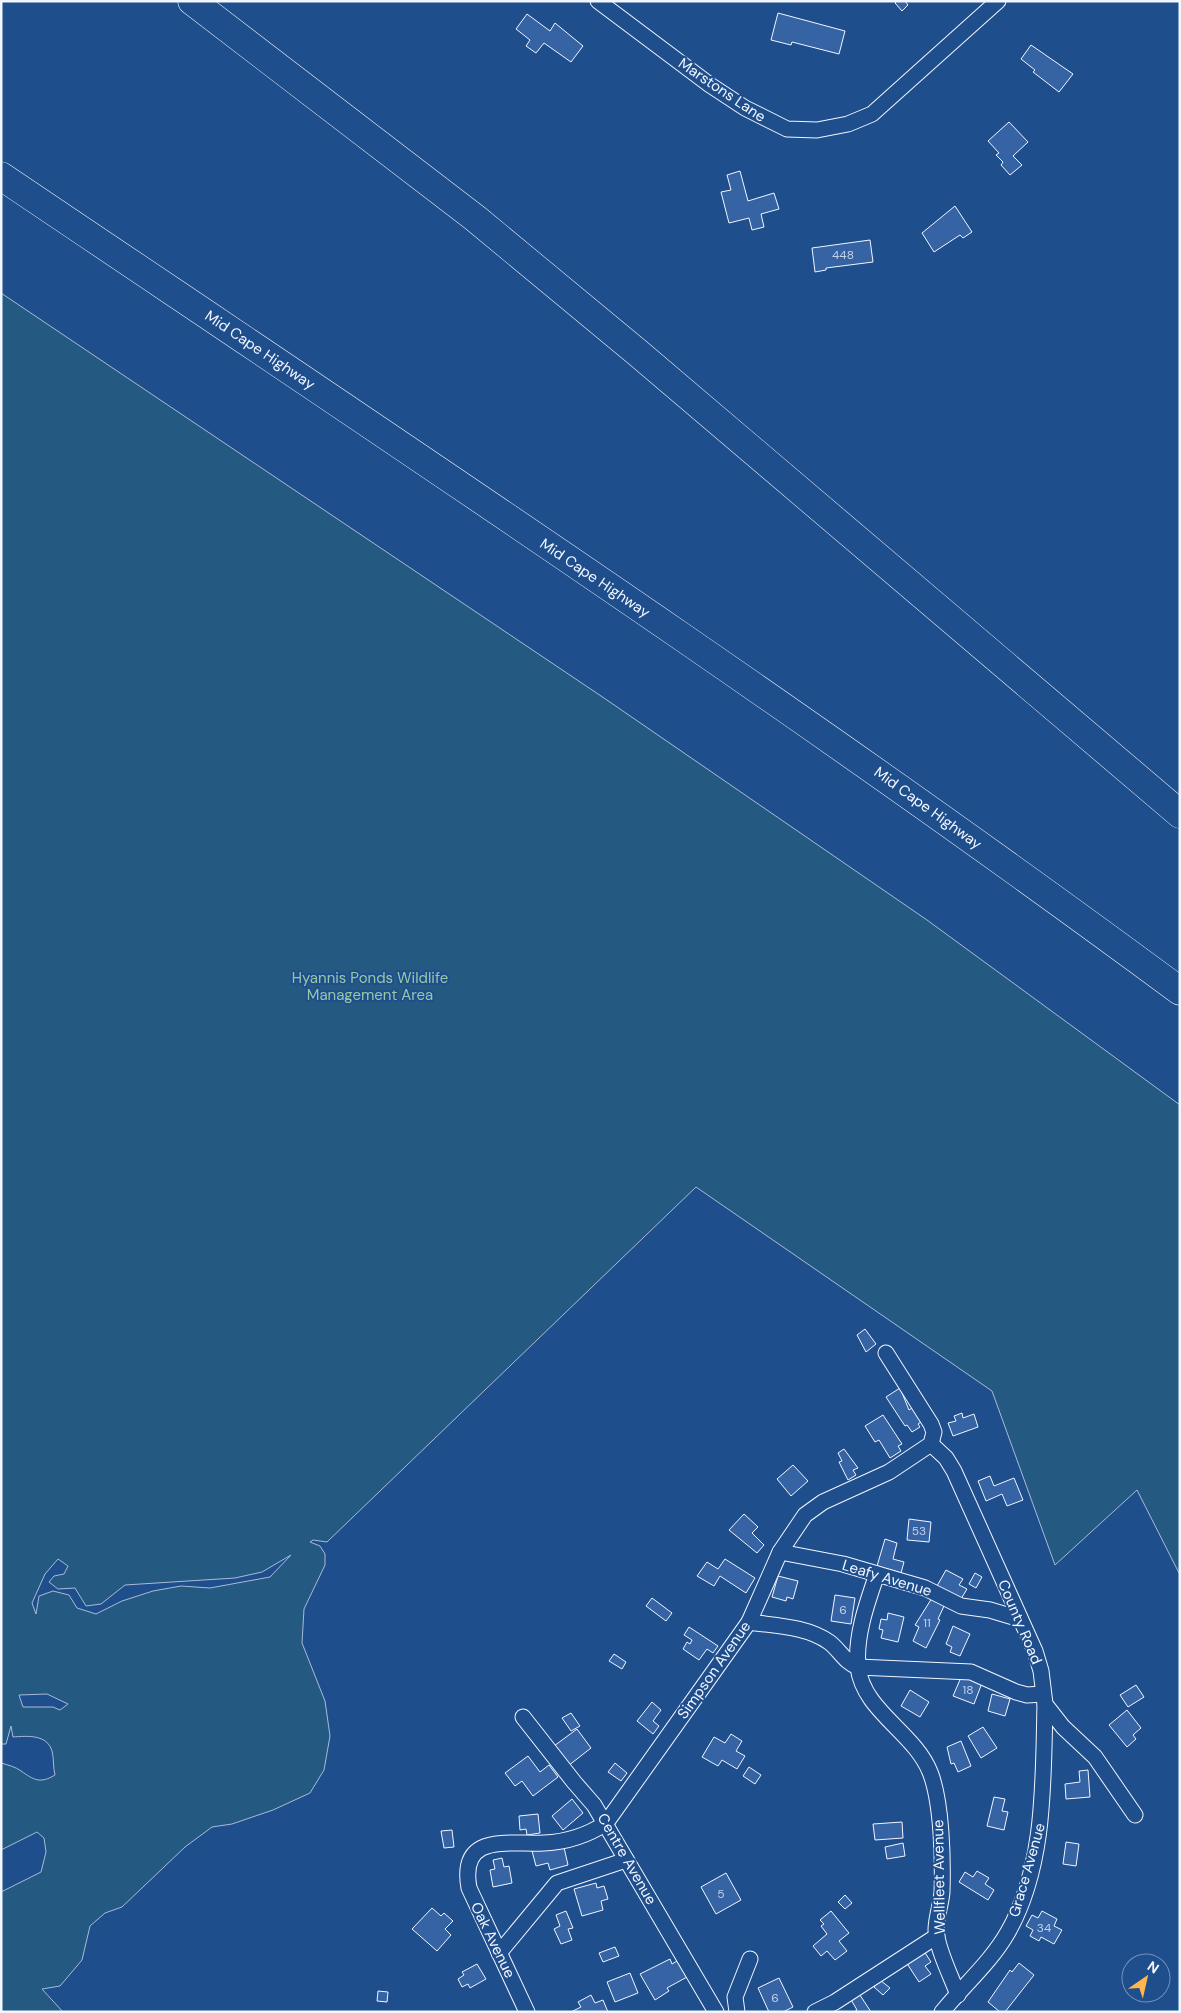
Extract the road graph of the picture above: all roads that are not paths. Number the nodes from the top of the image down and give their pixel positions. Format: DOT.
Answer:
graph roads {
  1 [pos="192,1"];
  2 [pos="598,1"];
  3 [pos="998,1"];
  4 [pos="1,176"];
  5 [pos="1180,814"];
  6 [pos="1180,991"];
  7 [pos="886,1353"];
  8 [pos="931,1444"];
  9 [pos="780,1552"];
  10 [pos="877,1574"];
  11 [pos="1020,1619"];
  12 [pos="749,1622"];
  13 [pos="858,1667"];
  14 [pos="1044,1699"];
  15 [pos="523,1717"];
  16 [pos="1135,1816"];
  17 [pos="606,1823"];
  18 [pos="626,1860"];
  19 [pos="468,1867"];
  20 [pos="937,1936"];
  21 [pos="499,1953"];
  22 [pos="750,1959"];
  23 [pos="958,1995"];
  24 [pos="526,2012"];
  25 [pos="716,2012"];
  26 [pos="737,2012"];
  27 [pos="815,2012"];
  28 [pos="942,2012"];
  1 -- 5 [label="highway"];
  2 -- 3 [label="street, Marstons Lane"];
  4 -- 6 [label="highway, Mid Cape Highway"];
  7 -- 8 [label="street"];
  8 -- 9 [label="street, Simpson Avenue"];
  8 -- 11 [label="street, County Road"];
  9 -- 10 [label="street, Leafy Avenue"];
  9 -- 12 [label="street, Simpson Avenue"];
  10 -- 11 [label="street, Leafy Avenue"];
  10 -- 13 [label="street, Wellfleet Avenue"];
  11 -- 14 [label="street, County Road"];
  12 -- 13 [label="street"];
  12 -- 17 [label="street, Simpson Avenue"];
  13 -- 14 [label="street"];
  13 -- 20 [label="street, Wellfleet Avenue"];
  14 -- 16 [label="street, County Road"];
  14 -- 23 [label="street, Grace Avenue"];
  15 -- 17 [label="street, Centre Avenue"];
  17 -- 18 [label="street, Centre Avenue"];
  17 -- 19 [label="street, Simpson Avenue"];
  18 -- 21 [label="street"];
  18 -- 25 [label="street, Centre Avenue"];
  19 -- 21 [label="street, Oak Avenue"];
  20 -- 23 [label="street, Wellfleet Avenue"];
  20 -- 27 [label="street"];
  21 -- 24 [label="street, Oak Avenue"];
  22 -- 26 [label="street"];
  23 -- 28 [label="street, Grace Avenue"];
}
